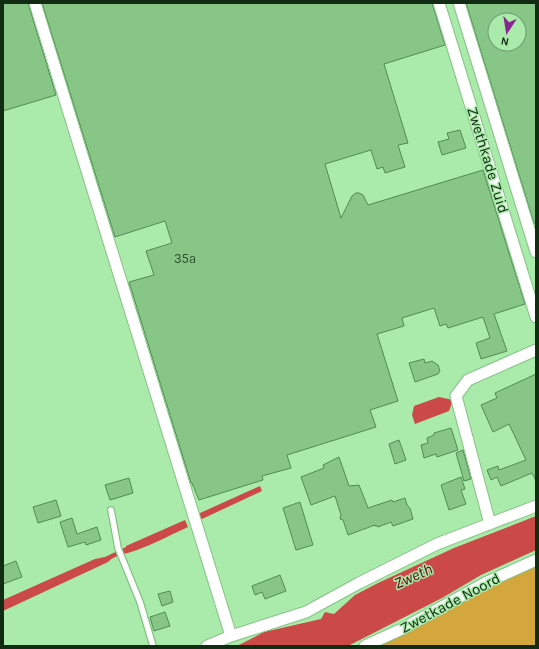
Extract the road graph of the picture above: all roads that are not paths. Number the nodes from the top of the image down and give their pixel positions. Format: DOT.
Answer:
graph roads {
  1 [pos="35,3"];
  2 [pos="439,3"];
  3 [pos="459,3"];
  4 [pos="536,252"];
  5 [pos="536,317"];
  6 [pos="536,350"];
  7 [pos="536,506"];
  8 [pos="111,510"];
  9 [pos="490,524"];
  10 [pos="536,560"];
  11 [pos="230,636"];
  12 [pos="153,646"];
  13 [pos="207,646"];
  14 [pos="365,646"];
  1 -- 11 [label="street"];
  2 -- 5 [label="street, Zwethkade Zuid"];
  3 -- 4 [label="street, Zwethkade Zuid"];
  6 -- 9 [label="street"];
  7 -- 9 [label="street"];
  8 -- 12 [label="lane"];
  9 -- 11 [label="street"];
  10 -- 14 [label="street, Zwetkade Noord"];
  11 -- 13 [label="street"];
}
